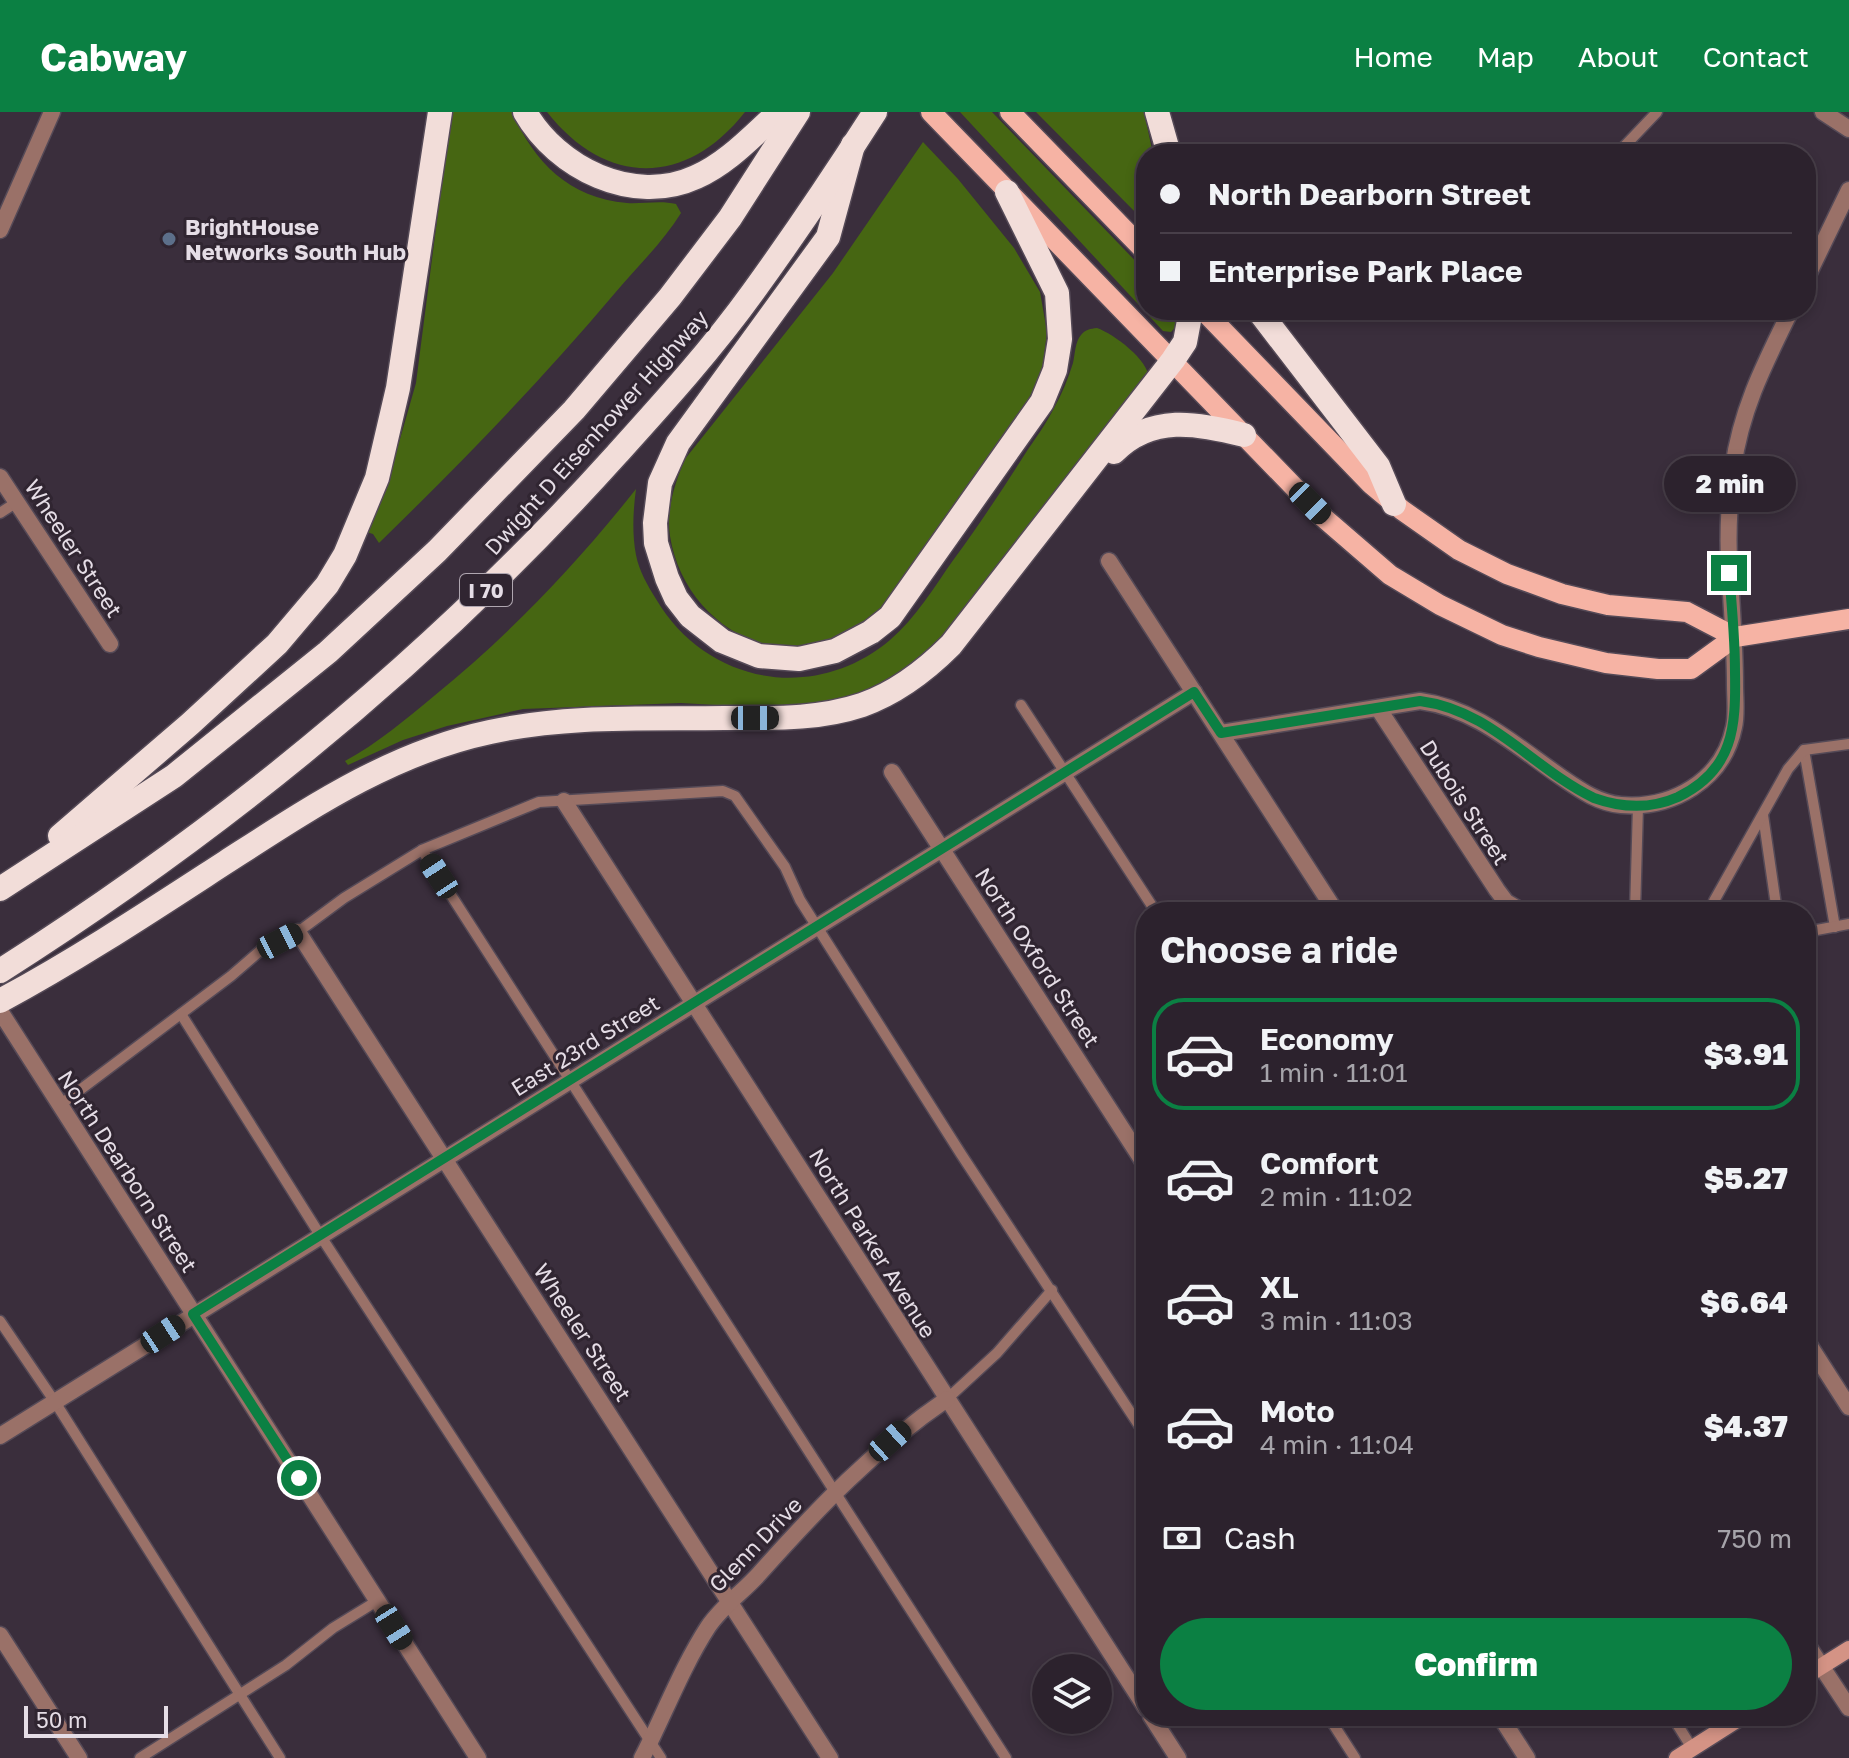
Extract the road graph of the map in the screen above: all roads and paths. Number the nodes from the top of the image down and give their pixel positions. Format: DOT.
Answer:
graph roads {
  1 [pos="52,112"];
  2 [pos="440,112"];
  3 [pos="525,112"];
  4 [pos="779,112"];
  5 [pos="798,112"];
  6 [pos="931,112"];
  7 [pos="1010,112"];
  8 [pos="1157,112"];
  9 [pos="1657,112"];
  10 [pos="1823,112"];
  11 [pos="865,127"];
  12 [pos="1849,129"];
  13 [pos="1166,144"];
  14 [pos="1627,144"];
  15 [pos="1849,190"];
  16 [pos="1007,192"];
  17 [pos="0,230"];
  18 [pos="1136,242"];
  19 [pos="1816,258"];
  20 [pos="1189,320"];
  21 [pos="1213,320"];
  22 [pos="1266,320"];
  23 [pos="1786,320"];
  24 [pos="1173,360"];
  25 [pos="1244,435"];
  26 [pos="0,477"];
  27 [pos="1082,479"];
  28 [pos="17,502"];
  29 [pos="1394,504"];
  30 [pos="0,513"];
  31 [pos="1109,561"];
  32 [pos="1849,619"];
  33 [pos="1735,637"];
  34 [pos="110,644"];
  35 [pos="1194,692"];
  36 [pos="1021,705"];
  37 [pos="1378,708"];
  38 [pos="1221,733"];
  39 [pos="1849,744"];
  40 [pos="1804,750"];
  41 [pos="892,772"];
  42 [pos="1066,772"];
  43 [pos="564,801"];
  44 [pos="1638,806"];
  45 [pos="1762,814"];
  46 [pos="942,848"];
  47 [pos="422,850"];
  48 [pos="0,888"];
  49 [pos="1150,902"];
  50 [pos="1330,902"];
  51 [pos="1506,902"];
  52 [pos="1635,902"];
  53 [pos="1714,902"];
  54 [pos="1775,902"];
  55 [pos="1849,924"];
  56 [pos="817,926"];
  57 [pos="1835,927"];
  58 [pos="1816,930"];
  59 [pos="298,932"];
  60 [pos="0,971"];
  61 [pos="0,1001"];
  62 [pos="694,1003"];
  63 [pos="0,1011"];
  64 [pos="181,1014"];
  65 [pos="570,1080"];
  66 [pos="60,1105"];
  67 [pos="1136,1150"];
  68 [pos="446,1158"];
  69 [pos="320,1235"];
  70 [pos="1052,1290"];
  71 [pos="193,1314"];
  72 [pos="0,1321"];
  73 [pos="1816,1356"];
  74 [pos="947,1399"];
  75 [pos="55,1402"];
  76 [pos="1849,1407"];
  77 [pos="1136,1420"];
  78 [pos="0,1436"];
  79 [pos="837,1491"];
  80 [pos="377,1601"];
  81 [pos="730,1601"];
  82 [pos="0,1635"];
  83 [pos="1849,1649"];
  84 [pos="1816,1657"];
  85 [pos="1822,1666"];
  86 [pos="1816,1670"];
  87 [pos="1136,1692"];
  88 [pos="240,1695"];
  89 [pos="1849,1708"];
  90 [pos="1157,1726"];
  91 [pos="1334,1726"];
  92 [pos="1506,1726"];
  93 [pos="1678,1726"];
  94 [pos="1727,1726"];
  95 [pos="651,1741"];
  96 [pos="1692,1748"];
  97 [pos="79,1758"];
  98 [pos="140,1758"];
  99 [pos="280,1758"];
  100 [pos="478,1758"];
  101 [pos="642,1758"];
  102 [pos="661,1758"];
  103 [pos="830,1758"];
  104 [pos="1006,1758"];
  105 [pos="1178,1758"];
  106 [pos="1355,1758"];
  107 [pos="1527,1758"];
  108 [pos="1677,1758"];
  1 -- 17 [label="street"];
  2 -- 48 [label="highway"];
  3 -- 4 [label="highway"];
  5 -- 48 [label="highway, Dwight D Eisenhower Highway / I 70"];
  6 -- 16 [label="main road"];
  7 -- 18 [label="main road"];
  8 -- 13 [label="highway"];
  9 -- 14 [label="lane"];
  10 -- 12 [label="street"];
  11 -- 16 [label="highway"];
  11 -- 60 [label="highway, Dwight D Eisenhower Highway / I 70"];
  15 -- 19 [label="street"];
  16 -- 24 [label="main road"];
  20 -- 24 [label="highway"];
  21 -- 29 [label="main road"];
  22 -- 29 [label="highway"];
  23 -- 33 [label="street"];
  24 -- 25 [label="main road"];
  24 -- 27 [label="highway"];
  25 -- 27 [label="highway"];
  25 -- 33 [label="main road"];
  26 -- 28 [label="street, Wheeler Street"];
  27 -- 61 [label="highway"];
  28 -- 30 [label="lane"];
  28 -- 34 [label="street, Wheeler Street"];
  29 -- 33 [label="main road"];
  31 -- 35 [label="street"];
  32 -- 33 [label="main road"];
  33 -- 44 [label="street"];
  35 -- 38 [label="street"];
  35 -- 42 [label="street, East 23rd Street"];
  36 -- 42 [label="lane"];
  37 -- 38 [label="street"];
  37 -- 44 [label="street"];
  37 -- 51 [label="street, Dubois Street"];
  38 -- 50 [label="street"];
  39 -- 40 [label="lane"];
  40 -- 45 [label="lane"];
  40 -- 57 [label="lane"];
  41 -- 46 [label="street, North Oxford Street"];
  42 -- 46 [label="street, East 23rd Street"];
  42 -- 49 [label="lane"];
  43 -- 47 [label="lane"];
  43 -- 56 [label="lane"];
  43 -- 62 [label="street, North Parker Avenue"];
  44 -- 52 [label="lane"];
  45 -- 53 [label="lane"];
  45 -- 54 [label="lane"];
  46 -- 56 [label="street, East 23rd Street"];
  46 -- 67 [label="street, North Oxford Street"];
  47 -- 59 [label="lane"];
  47 -- 65 [label="lane"];
  55 -- 57 [label="lane"];
  56 -- 62 [label="street, East 23rd Street"];
  56 -- 70 [label="lane"];
  57 -- 58 [label="lane"];
  59 -- 64 [label="lane"];
  59 -- 68 [label="street, Wheeler Street"];
  62 -- 65 [label="street, East 23rd Street"];
  62 -- 74 [label="street, North Parker Avenue"];
  63 -- 66 [label="street, North Dearborn Street"];
  64 -- 66 [label="lane"];
  64 -- 69 [label="lane"];
  65 -- 68 [label="street, East 23rd Street"];
  65 -- 79 [label="lane"];
  66 -- 71 [label="street, North Dearborn Street"];
  68 -- 69 [label="street, East 23rd Street"];
  68 -- 81 [label="street, Wheeler Street"];
  69 -- 71 [label="street, East 23rd Street"];
  69 -- 95 [label="lane"];
  70 -- 74 [label="lane"];
  70 -- 77 [label="lane"];
  71 -- 75 [label="street, East 23rd Street"];
  71 -- 80 [label="street, North Dearborn Street"];
  72 -- 75 [label="lane"];
  73 -- 76 [label="street"];
  74 -- 79 [label="street, Glenn Drive"];
  74 -- 87 [label="street, North Parker Avenue"];
  75 -- 78 [label="street, East 23rd Street"];
  75 -- 88 [label="lane"];
  79 -- 81 [label="street, Glenn Drive"];
  79 -- 104 [label="lane"];
  80 -- 88 [label="lane"];
  80 -- 100 [label="street, North Dearborn Street"];
  81 -- 95 [label="street, Glenn Drive"];
  81 -- 103 [label="street, Wheeler Street"];
  82 -- 97 [label="street"];
  83 -- 85 [label="street"];
  84 -- 85 [label="street"];
  85 -- 86 [label="street"];
  85 -- 89 [label="street"];
  88 -- 98 [label="lane"];
  88 -- 99 [label="lane"];
  90 -- 105 [label="street"];
  91 -- 106 [label="lane"];
  92 -- 107 [label="street"];
  93 -- 96 [label="lane"];
  94 -- 96 [label="street"];
  95 -- 101 [label="street, Glenn Drive"];
  95 -- 102 [label="lane"];
  96 -- 108 [label="street"];
}
